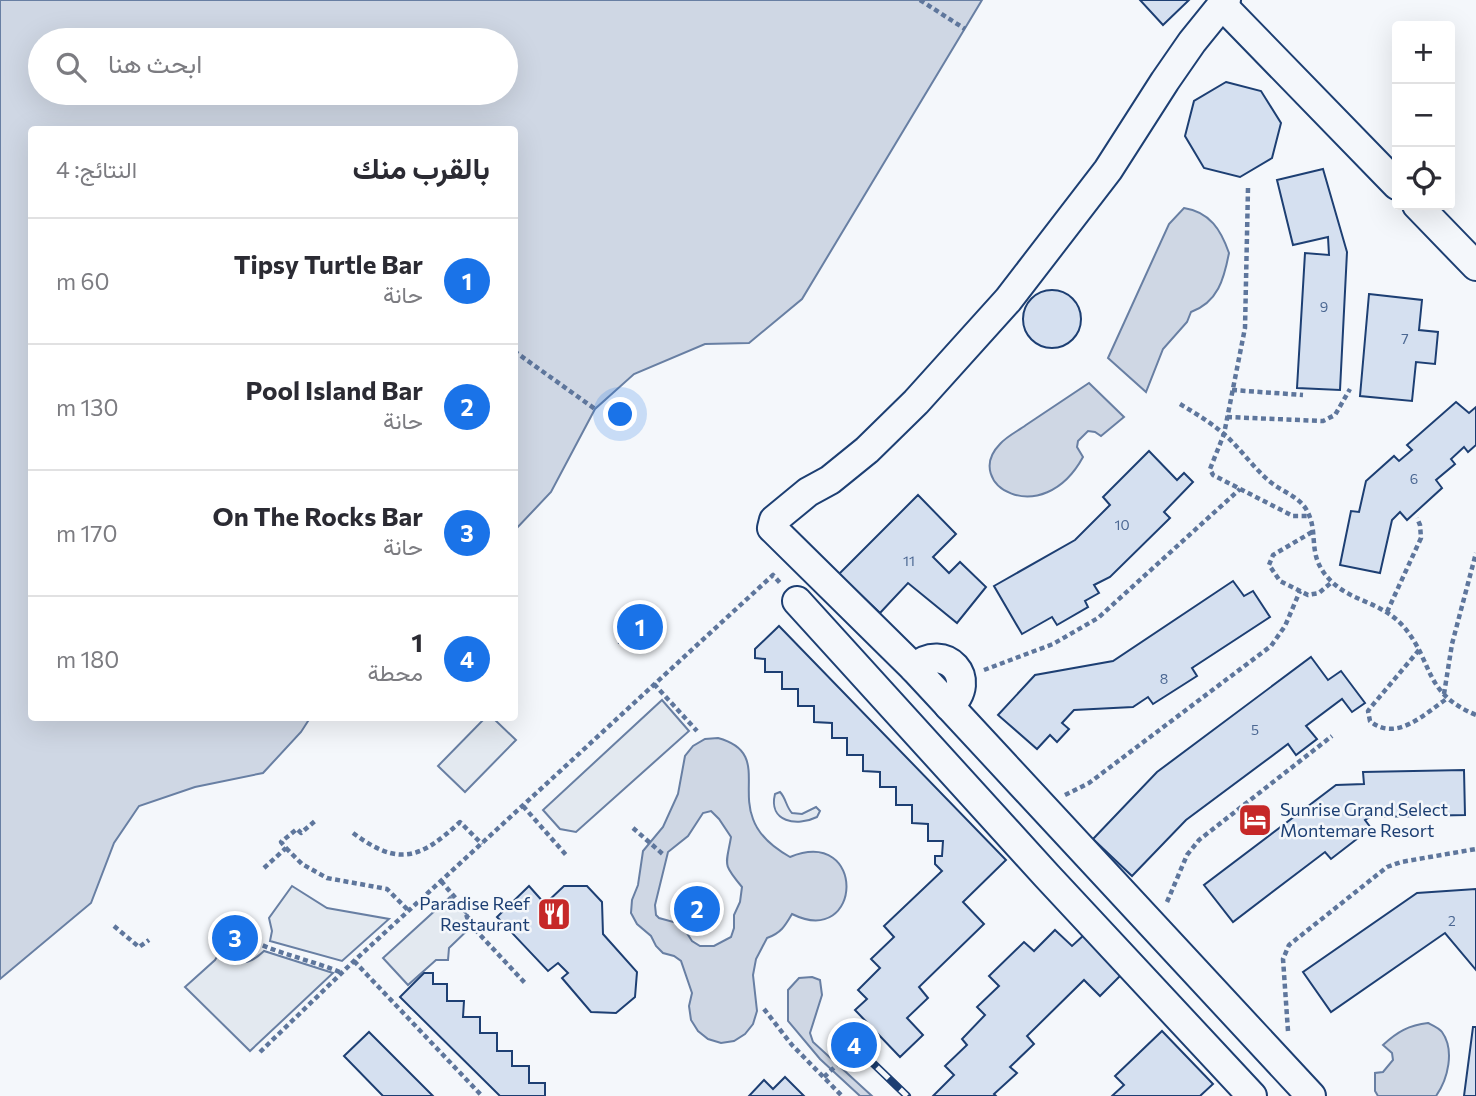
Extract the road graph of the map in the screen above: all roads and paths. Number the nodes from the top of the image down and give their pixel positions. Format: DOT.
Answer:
graph roads {
  1 [pos="920,0"];
  2 [pos="1224,2"];
  3 [pos="965,29"];
  4 [pos="1392,180"];
  5 [pos="1248,188"];
  6 [pos="1421,210"];
  7 [pos="1476,266"];
  8 [pos="518,354"];
  9 [pos="1350,389"];
  10 [pos="1232,390"];
  11 [pos="1303,395"];
  12 [pos="1180,404"];
  13 [pos="595,409"];
  14 [pos="1227,417"];
  15 [pos="1224,433"];
  16 [pos="1240,489"];
  17 [pos="1309,516"];
  18 [pos="1417,517"];
  19 [pos="1313,531"];
  20 [pos="1476,553"];
  21 [pos="1332,582"];
  22 [pos="1300,591"];
  23 [pos="797,601"];
  24 [pos="1387,612"];
  25 [pos="1419,649"];
  26 [pos="914,668"];
  27 [pos="960,677"];
  28 [pos="654,684"];
  29 [pos="1446,696"];
  30 [pos="949,706"];
  31 [pos="1476,715"];
  32 [pos="697,731"];
  33 [pos="1332,736"];
  34 [pos="1035,799"];
  35 [pos="523,806"];
  36 [pos="315,821"];
  37 [pos="633,828"];
  38 [pos="353,833"];
  39 [pos="482,844"];
  40 [pos="286,848"];
  41 [pos="1476,849"];
  42 [pos="566,856"];
  43 [pos="664,856"];
  44 [pos="264,868"];
  45 [pos="442,881"];
  46 [pos="409,911"];
  47 [pos="114,926"];
  48 [pos="1156,929"];
  49 [pos="149,940"];
  50 [pos="256,942"];
  51 [pos="354,961"];
  52 [pos="342,973"];
  53 [pos="525,983"];
  54 [pos="764,1009"];
  55 [pos="260,1052"];
  56 [pos="840,1062"];
  57 [pos="1290,1073"];
  58 [pos="824,1077"];
  59 [pos="481,1096"];
  60 [pos="842,1096"];
  61 [pos="1252,1096"];
  62 [pos="1311,1096"];
  1 -- 3 [label="path"];
  2 -- 4 [label="street"];
  2 -- 26 [label="street"];
  5 -- 10 [label="path"];
  6 -- 7 [label="street"];
  8 -- 13 [label="path"];
  9 -- 14 [label="path"];
  10 -- 11 [label="path"];
  10 -- 14 [label="path"];
  12 -- 15 [label="path"];
  14 -- 15 [label="path"];
  15 -- 16 [label="path"];
  15 -- 17 [label="path"];
  16 -- 17 [label="path"];
  16 -- 27 [label="path"];
  17 -- 19 [label="path"];
  18 -- 24 [label="path"];
  19 -- 21 [label="path"];
  19 -- 22 [label="path"];
  20 -- 29 [label="path"];
  21 -- 22 [label="path"];
  21 -- 24 [label="path"];
  22 -- 34 [label="path"];
  23 -- 28 [label="path"];
  23 -- 61 [label="street"];
  24 -- 25 [label="path"];
  25 -- 29 [label="path"];
  25 -- 29 [label="path"];
  26 -- 27 [label="street"];
  26 -- 30 [label="street"];
  27 -- 30 [label="street"];
  28 -- 32 [label="path"];
  28 -- 35 [label="path"];
  29 -- 31 [label="path"];
  30 -- 34 [label="street"];
  33 -- 48 [label="path"];
  34 -- 48 [label="street"];
  35 -- 39 [label="path"];
  35 -- 42 [label="path"];
  36 -- 40 [label="path"];
  37 -- 43 [label="path"];
  38 -- 39 [label="path"];
  39 -- 45 [label="path"];
  40 -- 44 [label="path"];
  40 -- 46 [label="path"];
  41 -- 57 [label="path"];
  45 -- 46 [label="path"];
  45 -- 53 [label="path"];
  46 -- 51 [label="path"];
  47 -- 49 [label="path"];
  48 -- 57 [label="street"];
  50 -- 50 [label="path"];
  50 -- 52 [label="path"];
  51 -- 52 [label="path"];
  51 -- 59 [label="path"];
  52 -- 55 [label="path"];
  54 -- 58 [label="path"];
  56 -- 58 [label="path"];
  57 -- 62 [label="street"];
  58 -- 60 [label="path"];
}
